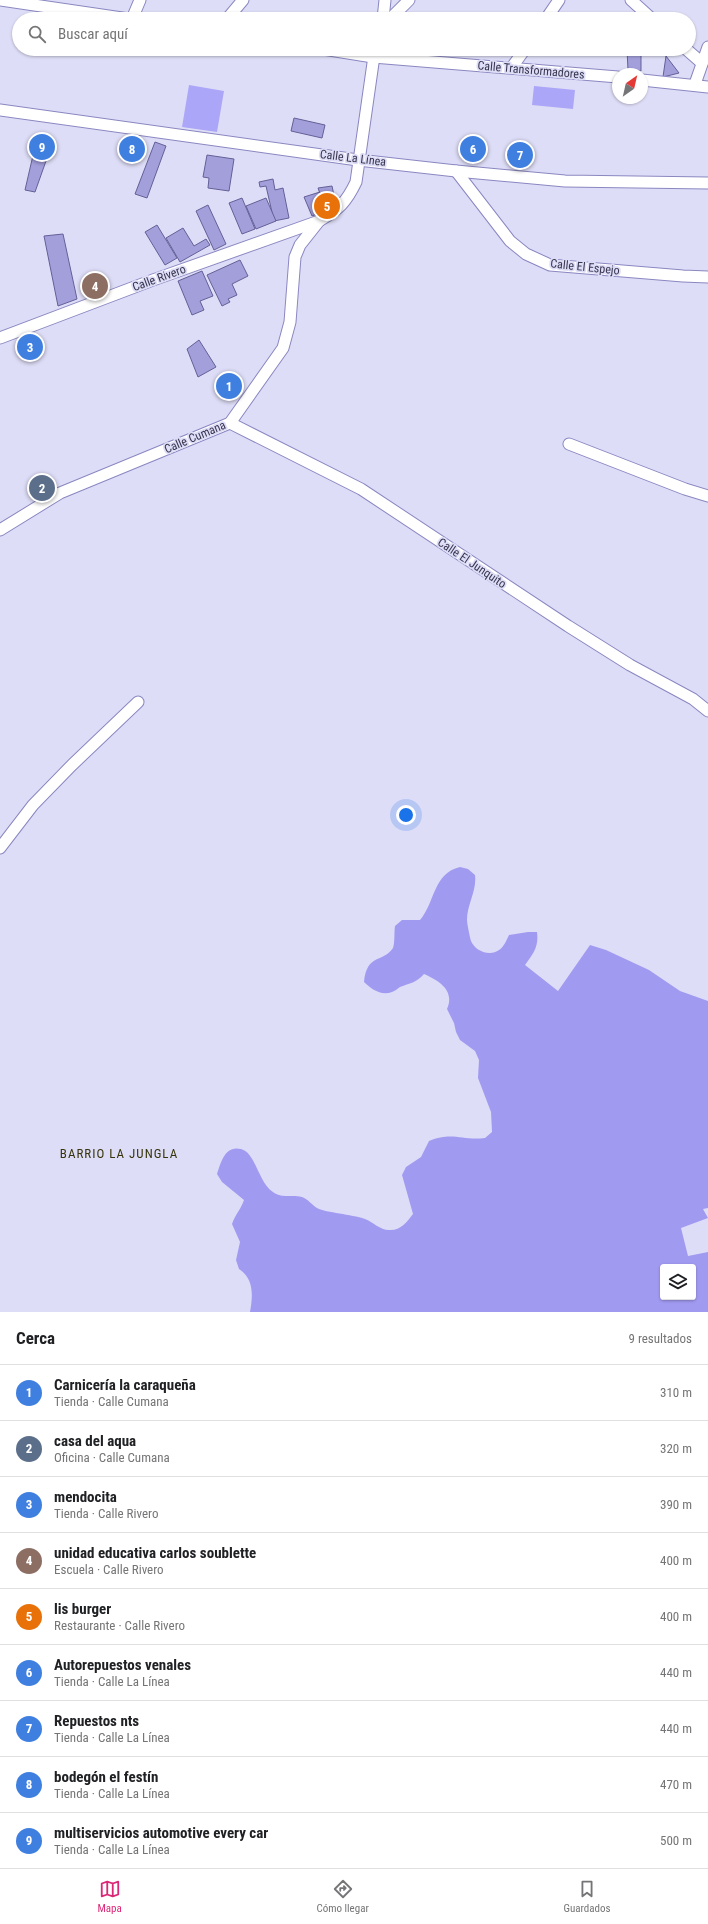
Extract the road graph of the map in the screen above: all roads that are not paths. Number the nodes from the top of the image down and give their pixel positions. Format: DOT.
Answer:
graph roads {
  1 [pos="0,0"];
  2 [pos="140,0"];
  3 [pos="243,0"];
  4 [pos="385,0"];
  5 [pos="409,0"];
  6 [pos="559,0"];
  7 [pos="631,0"];
  8 [pos="82,12"];
  9 [pos="134,12"];
  10 [pos="233,12"];
  11 [pos="384,12"];
  12 [pos="397,12"];
  13 [pos="551,12"];
  14 [pos="644,12"];
  15 [pos="708,47"];
  16 [pos="374,56"];
  17 [pos="404,56"];
  18 [pos="520,56"];
  19 [pos="694,56"];
  20 [pos="702,63"];
  21 [pos="512,67"];
  22 [pos="612,76"];
  23 [pos="648,80"];
  24 [pos="695,84"];
  25 [pos="708,87"];
  26 [pos="0,110"];
  27 [pos="358,160"];
  28 [pos="456,171"];
  29 [pos="708,183"];
  30 [pos="319,221"];
  31 [pos="708,277"];
  32 [pos="0,338"];
  33 [pos="230,423"];
  34 [pos="569,444"];
  35 [pos="708,496"];
  36 [pos="0,529"];
  37 [pos="138,702"];
  38 [pos="708,711"];
  39 [pos="0,848"];
  1 -- 8 [label="street"];
  2 -- 9 [label="street"];
  3 -- 10 [label="street"];
  4 -- 11 [label="street"];
  5 -- 12 [label="street"];
  6 -- 13 [label="street"];
  7 -- 14 [label="street"];
  15 -- 20 [label="street"];
  16 -- 27 [label="street"];
  17 -- 21 [label="street, Calle Transformadores"];
  18 -- 21 [label="street"];
  19 -- 20 [label="street"];
  20 -- 24 [label="street"];
  21 -- 22 [label="street, Calle Transformadores"];
  23 -- 24 [label="street"];
  24 -- 25 [label="street"];
  26 -- 27 [label="street, Calle La Línea"];
  27 -- 28 [label="street, Calle La Línea"];
  27 -- 30 [label="street"];
  28 -- 29 [label="street, Calle La Línea"];
  28 -- 31 [label="street, Calle El Espejo"];
  30 -- 32 [label="street, Calle Rivero"];
  30 -- 33 [label="street, Calle Cumana"];
  33 -- 36 [label="street, Calle Cumana"];
  33 -- 38 [label="street, Calle El Junquito"];
  34 -- 35 [label="street"];
  37 -- 39 [label="street"];
}
